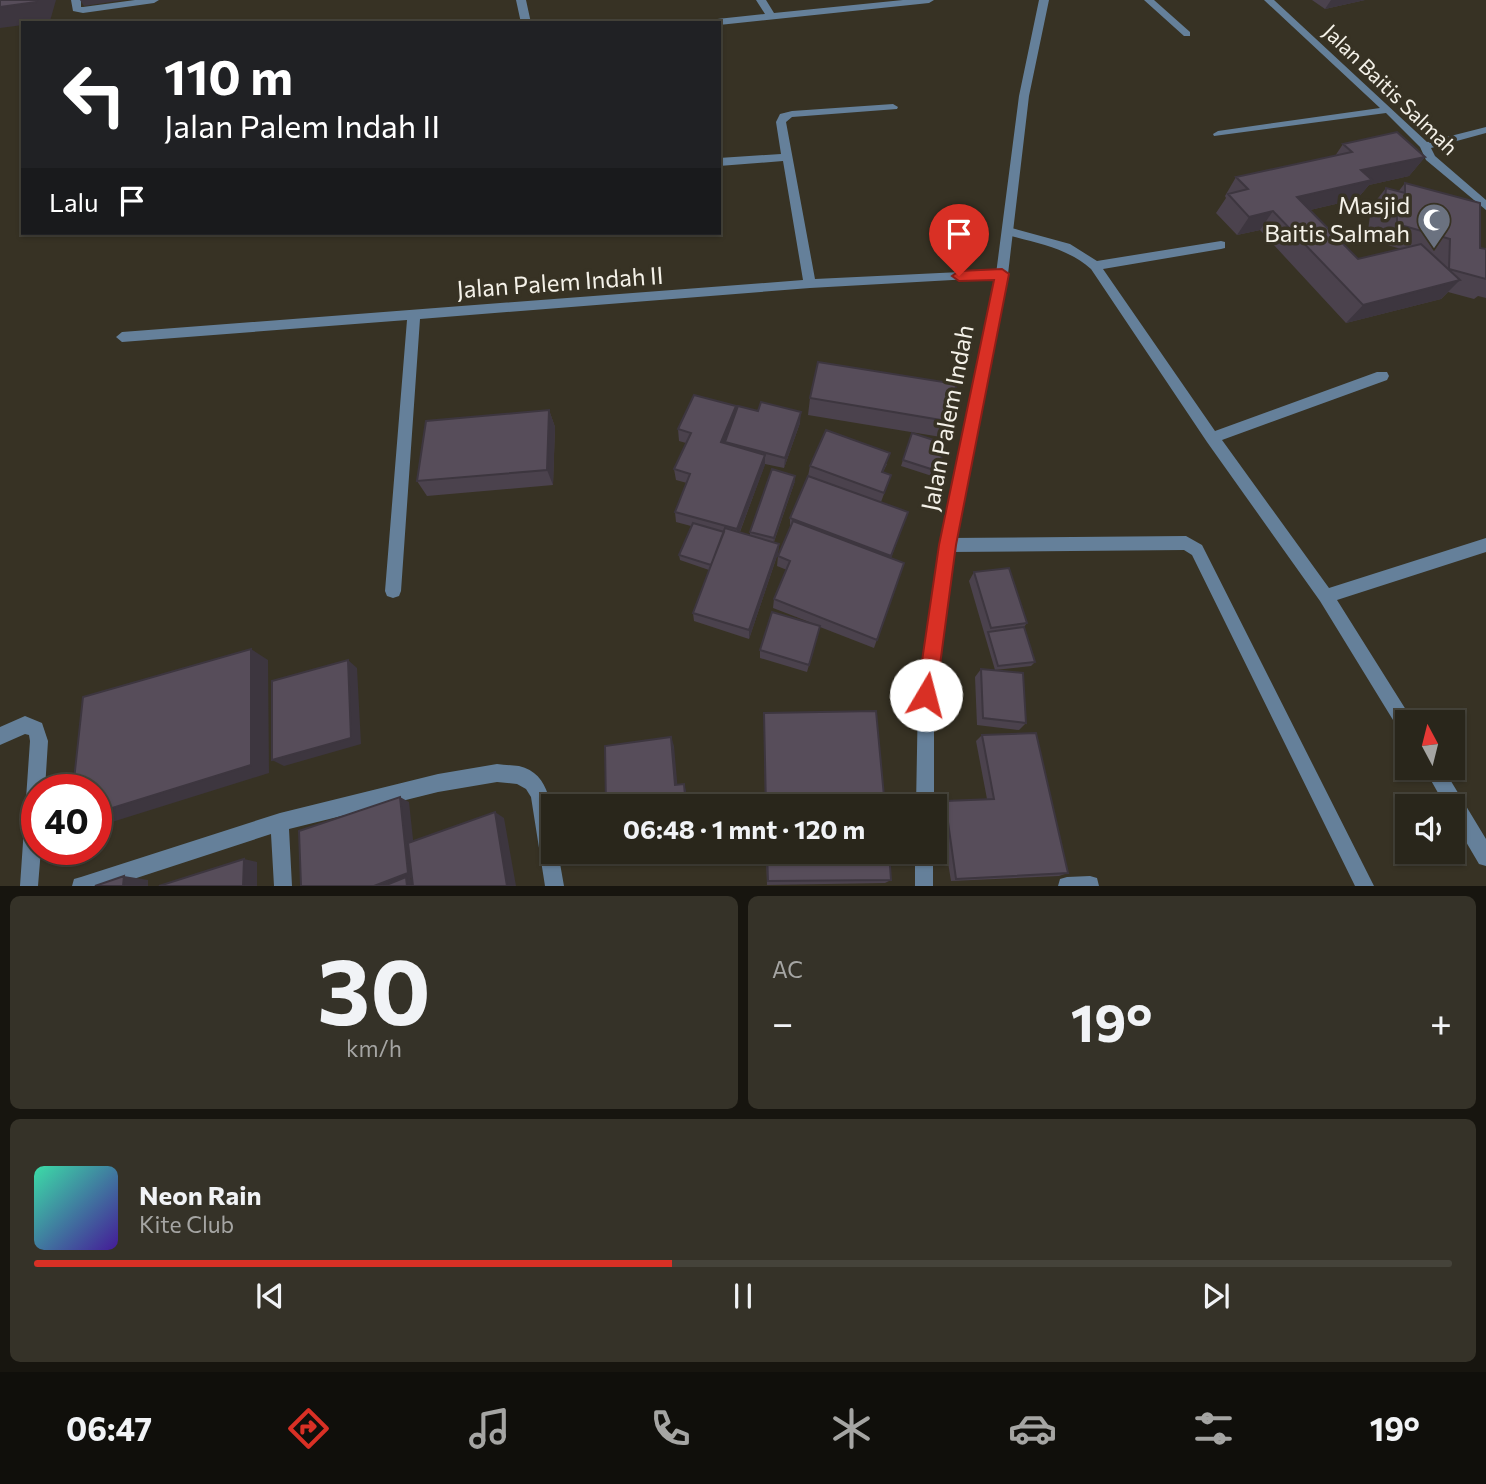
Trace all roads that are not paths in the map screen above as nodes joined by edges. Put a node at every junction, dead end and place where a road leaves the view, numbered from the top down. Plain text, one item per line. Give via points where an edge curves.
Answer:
1 (76, 0) edge
2 (154, 0) edge
3 (521, 0) edge
4 (761, 0) edge
5 (929, 0) edge
6 (1044, 0) edge
7 (1149, 0) edge
8 (1269, 0) edge
9 (770, 15) junction
10 (526, 21) edge
11 (721, 21) edge
12 (1187, 34) dead end
13 (893, 107) dead end
14 (1387, 110) junction
15 (1486, 130) edge
16 (1218, 134) dead end
17 (1424, 146) junction
18 (787, 157) junction
19 (721, 163) edge
20 (1486, 206) edge
21 (1008, 232) junction
22 (1221, 246) dead end
23 (1095, 266) junction
24 (1002, 274) junction
25 (810, 284) junction
26 (414, 315) junction
27 (122, 337) dead end
28 (1382, 376) dead end
29 (1212, 438) junction
30 (948, 545) junction
31 (1486, 545) edge
32 (393, 591) dead end
33 (1326, 596) junction
34 (1396, 710) edge
35 (0, 736) edge
36 (1442, 780) edge
37 (925, 794) edge
38 (280, 822) junction
39 (1479, 828) edge
40 (1486, 856) edge
41 (924, 864) edge
42 (1090, 885) edge
43 (29, 886) edge
44 (81, 886) edge
45 (284, 886) edge
46 (555, 886) edge
47 (923, 886) edge
48 (1067, 886) edge
49 (1365, 886) edge

1 - 2 street via 76,9 83,10
3 - 10 street
4 - 9 street
5 - 9 street
6 - 21 street, Jalan Palem Indah via 1024,96
7 - 12 street
8 - 14 street, Jalan Baitis Salmah
9 - 11 street
13 - 18 street via 784,116
14 - 16 street
14 - 17 street, Jalan Baitis Salmah
15 - 17 street
17 - 20 street, Jalan Baitis Salmah via 1430,158
18 - 19 street
18 - 25 street
21 - 23 street via 1074,251
21 - 24 street, Jalan Palem Indah
22 - 23 street
23 - 29 street
24 - 25 street, Jalan Palem Indah II
24 - 30 street, Jalan Palem Indah
25 - 26 street, Jalan Palem Indah II
26 - 27 street, Jalan Palem Indah II
26 - 32 street
28 - 29 street
29 - 33 street
30 - 37 street, Jalan Palem Indah via 926,695
30 - 49 street via 1186,543 1197,550
31 - 33 street
33 - 34 street
35 - 43 street via 25,725 36,729 39,741
36 - 39 street
38 - 44 street
38 - 45 street
38 - 46 street via 438,783 497,773 520,775 539,794
39 - 40 street
41 - 47 street
42 - 48 street

